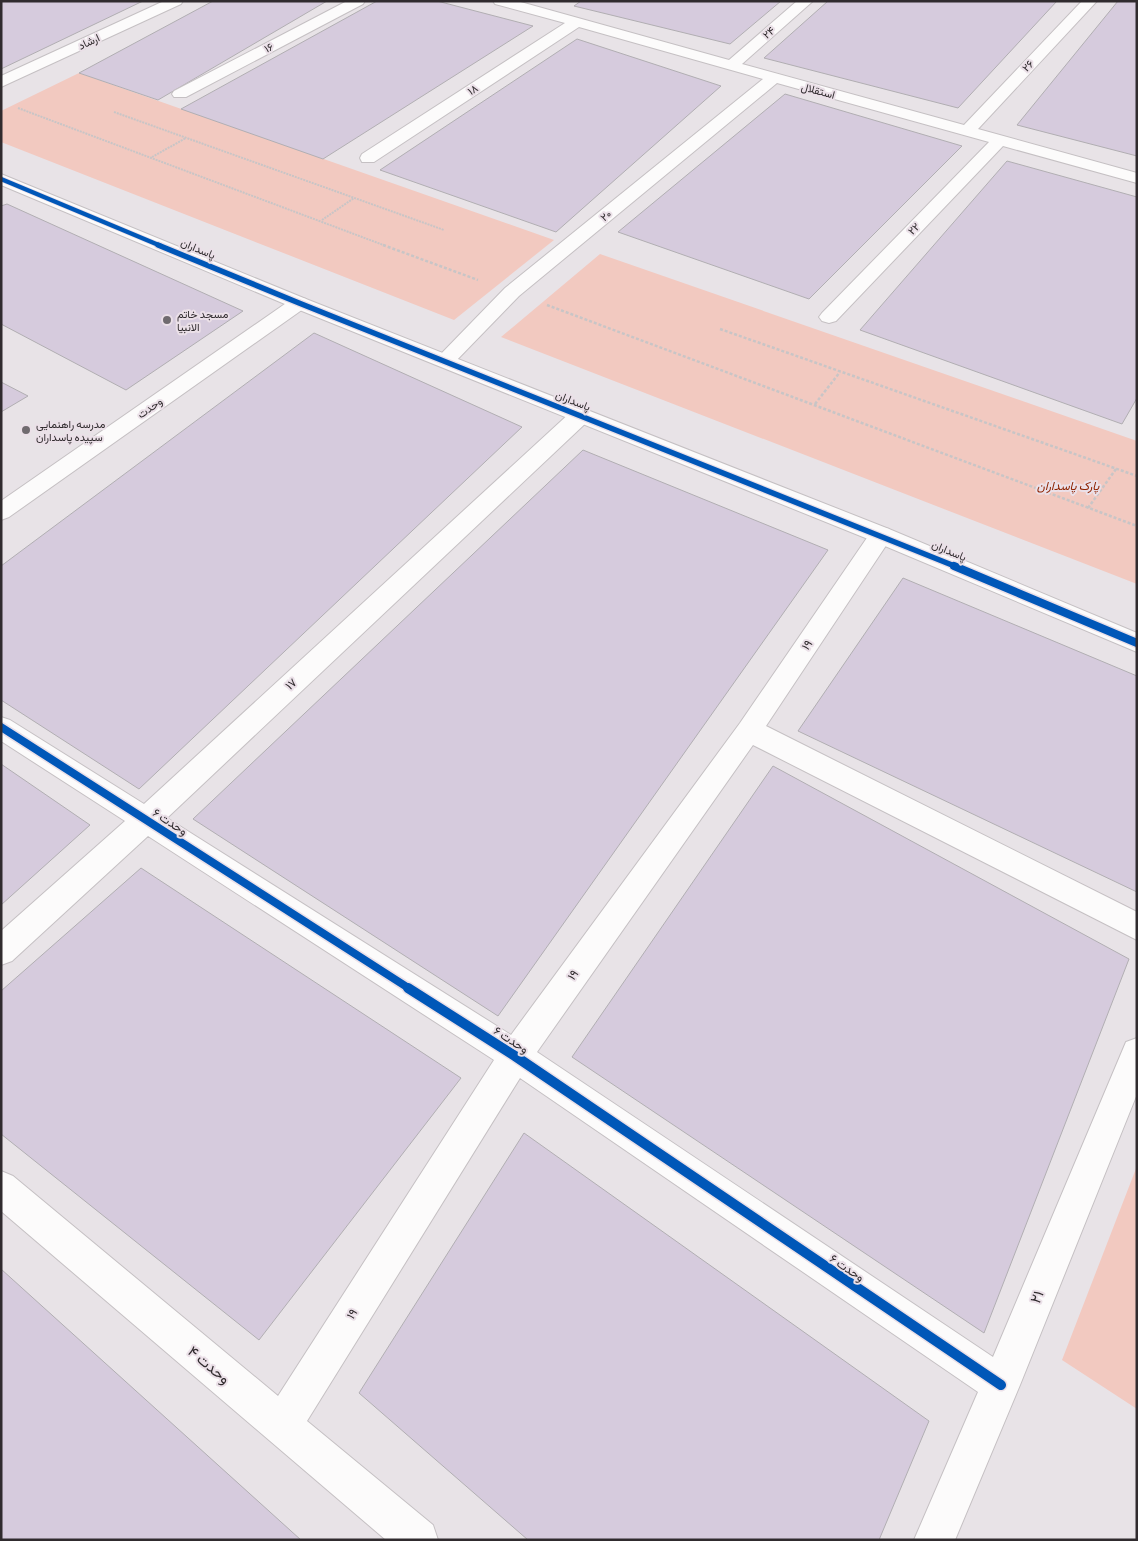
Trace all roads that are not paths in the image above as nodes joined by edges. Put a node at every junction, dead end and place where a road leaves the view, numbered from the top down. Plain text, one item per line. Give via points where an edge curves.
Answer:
1 (176, 1) edge
2 (358, 1) edge
3 (500, 1) edge
4 (806, 1) edge
5 (1090, 1) edge
6 (535, 5) edge
7 (577, 22) junction
8 (732, 65) junction
9 (774, 78) junction
10 (1, 82) edge
11 (180, 94) dead end
12 (967, 131) junction
13 (1000, 141) junction
14 (368, 158) dead end
15 (1137, 178) edge
16 (1, 179) edge
17 (299, 303) junction
18 (829, 317) dead end
19 (445, 361) junction
20 (580, 416) junction
21 (1, 512) edge
22 (881, 535) junction
23 (1137, 643) edge
24 (1, 727) edge
25 (749, 730) junction
26 (146, 820) junction
27 (1137, 927) edge
28 (1, 951) edge
29 (1137, 1053) edge
30 (515, 1056) junction
31 (1, 1188) edge
32 (1000, 1386) junction
33 (281, 1426) junction
34 (418, 1540) edge
35 (934, 1540) edge

1 - 10 street, ارشاد
2 - 11 street, ۱۶
3 - 6 street, استقلال
4 - 8 street, ۲۴
5 - 12 street, ۲۶
6 - 7 street, استقلال
7 - 8 street, استقلال
7 - 14 street, ۱۸
8 - 9 street, استقلال
9 - 12 street, استقلال
9 - 19 street, ۲۰ via 512,292
12 - 13 street, استقلال
13 - 15 street, استقلال
13 - 18 street, ۲۲
16 - 17 street, پاسداران
17 - 19 street, پاسداران
17 - 21 street, وحدت
19 - 20 street, پاسداران
20 - 22 street, پاسداران
20 - 26 street, ۱۷
22 - 23 street, پاسداران
22 - 25 street, ۱۹
24 - 26 street, وحدت ۶
25 - 27 street
25 - 30 street, ۱۹
26 - 28 street, ۱۷
26 - 30 street, وحدت ۶
29 - 32 street, ۲۱
30 - 32 street, وحدت ۶
30 - 33 street, ۱۹
31 - 33 street, وحدت ۴
32 - 35 street, ۲۱
33 - 34 street, وحدت ۴

